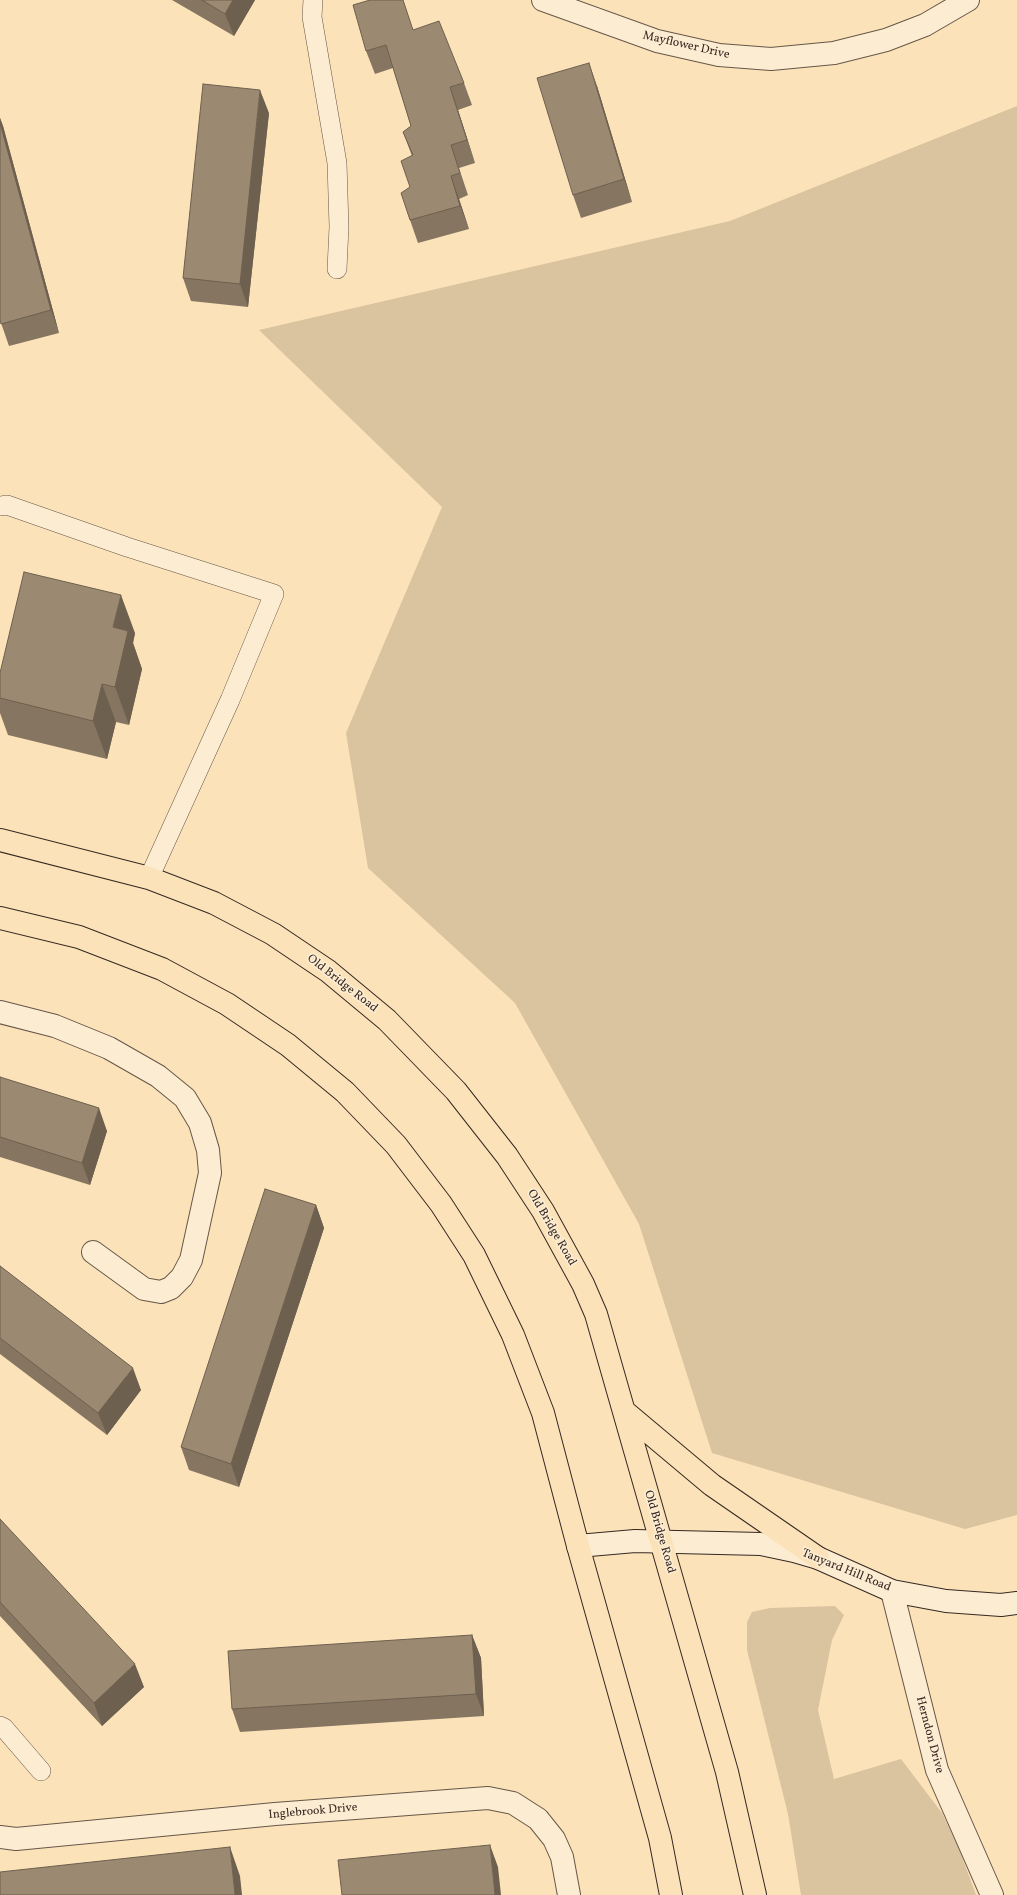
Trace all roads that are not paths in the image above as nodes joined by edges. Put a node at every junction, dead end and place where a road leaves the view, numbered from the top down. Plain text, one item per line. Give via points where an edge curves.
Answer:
1 (313, 0) edge
2 (543, 0) edge
3 (968, 0) edge
4 (580, 6) edge
5 (337, 269) dead end
6 (0, 506) edge
7 (0, 840) edge
8 (149, 878) junction
9 (0, 918) edge
10 (0, 1012) edge
11 (93, 1252) dead end
12 (625, 1412) junction
13 (662, 1542) junction
14 (578, 1546) junction
15 (818, 1558) junction
16 (892, 1591) junction
17 (1017, 1603) edge
18 (0, 1726) edge
19 (40, 1772) dead end
20 (0, 1837) edge
21 (569, 1895) edge
22 (671, 1895) edge
23 (754, 1895) edge
24 (992, 1895) edge

1 - 5 lane via 312,17 337,163
2 - 4 street, Mayflower Drive
3 - 4 street, Mayflower Drive via 924,25 886,40 834,53 771,59 719,55 657,42
6 - 8 lane via 8,505 274,594 230,700
7 - 8 main road, Old Bridge Road
8 - 12 main road, Old Bridge Road via 214,903 273,934 328,972 387,1020 456,1091 507,1156 543,1211 583,1284 596,1314
9 - 14 main road via 86,940 162,969 227,1004 288,1044 339,1087 396,1145 441,1204 474,1255 513,1335 543,1413
10 - 11 street via 55,1026 108,1048 158,1076 184,1098 200,1123 208,1150 210,1173 191,1260 182,1277 172,1288 161,1292 144,1289
12 - 13 main road, Old Bridge Road
12 - 15 main road via 707,1482
13 - 14 street, Tanyard Hill Road
13 - 15 street, Tanyard Hill Road via 761,1544
13 - 23 main road, Old Bridge Road via 727,1772
14 - 22 main road via 660,1838
15 - 16 street, Tanyard Hill Road
16 - 17 street, Tanyard Hill Road via 946,1601 1001,1605
16 - 24 street, Herndon Drive via 937,1770
18 - 19 lane
20 - 21 street, Inglebrook Drive via 16,1839 275,1814 488,1798 513,1803 538,1819 554,1839 562,1858

